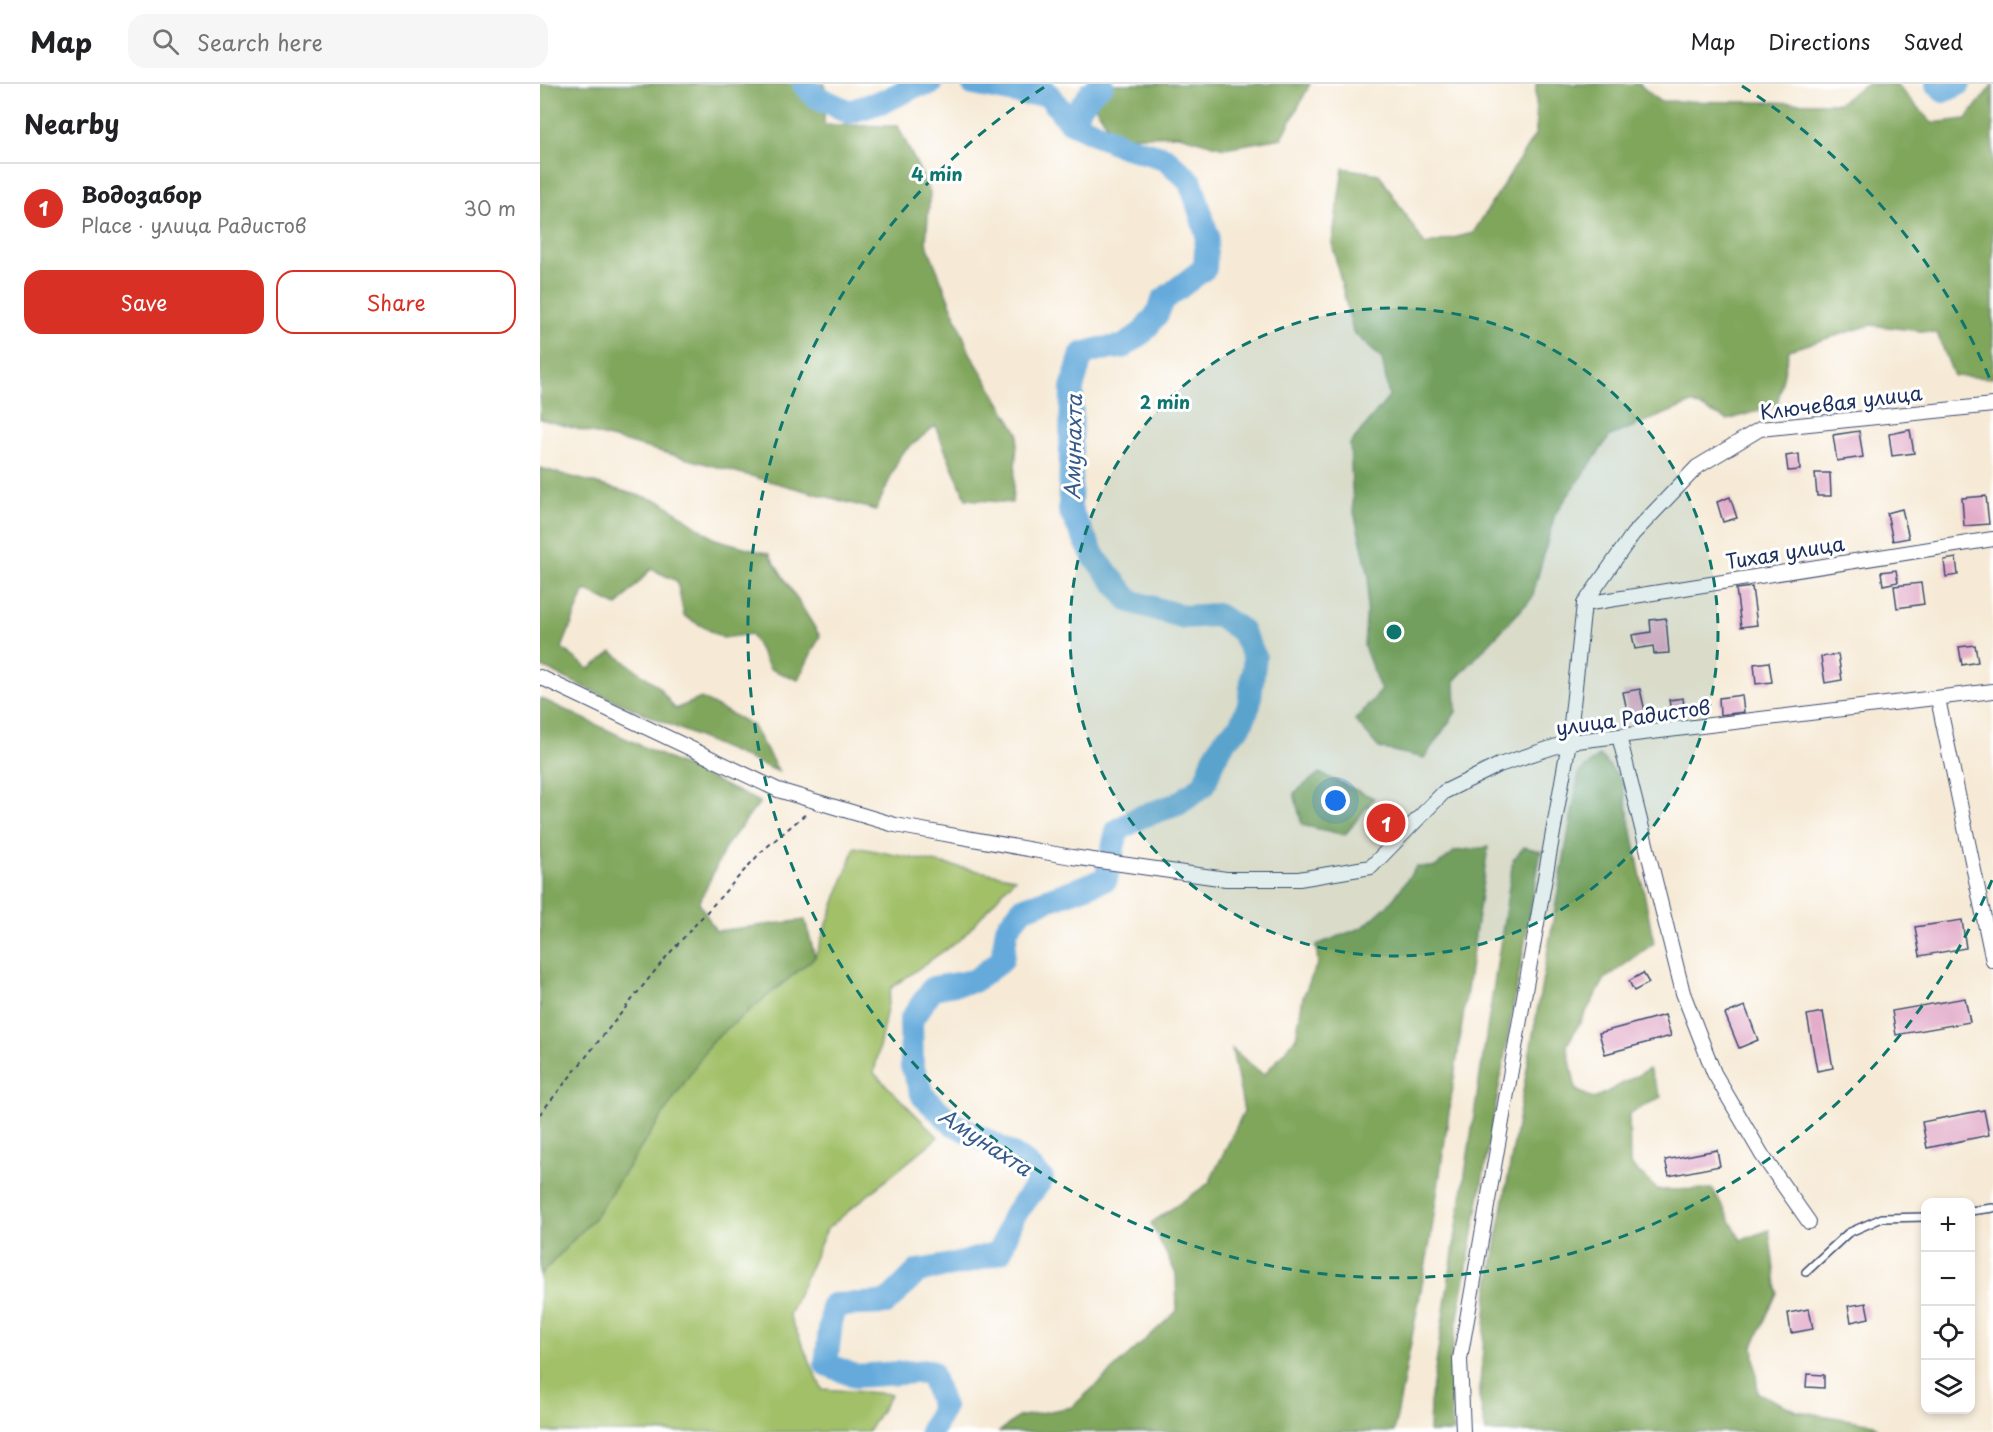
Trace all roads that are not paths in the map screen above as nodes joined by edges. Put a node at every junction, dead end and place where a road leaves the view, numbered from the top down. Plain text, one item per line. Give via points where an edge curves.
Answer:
1 (1993, 405) edge
2 (1993, 539) edge
3 (1584, 604) junction
4 (540, 677) edge
5 (1993, 691) edge
6 (1938, 699) junction
7 (1619, 736) junction
8 (1569, 742) junction
9 (1993, 961) edge
10 (1993, 1208) edge
11 (1975, 1210) edge
12 (1921, 1217) edge
13 (1809, 1222) dead end
14 (1806, 1272) dead end
15 (1464, 1432) edge

1 - 3 street, Ключевая улица via 1760,429 1696,466 1633,534
2 - 3 street, Тихая улица
3 - 8 street, Ключевая улица
4 - 8 street, улица Радистов via 778,790 820,803 895,825 1072,857 1226,879 1299,879 1371,867 1444,792 1499,765
5 - 6 street, улица Радистов
6 - 7 street, улица Радистов
6 - 9 street
7 - 8 street, улица Радистов
7 - 13 street via 1683,993 1714,1073 1762,1155
8 - 15 street, Ключевая улица via 1460,1359
10 - 11 lane
12 - 14 lane via 1882,1218 1848,1233

